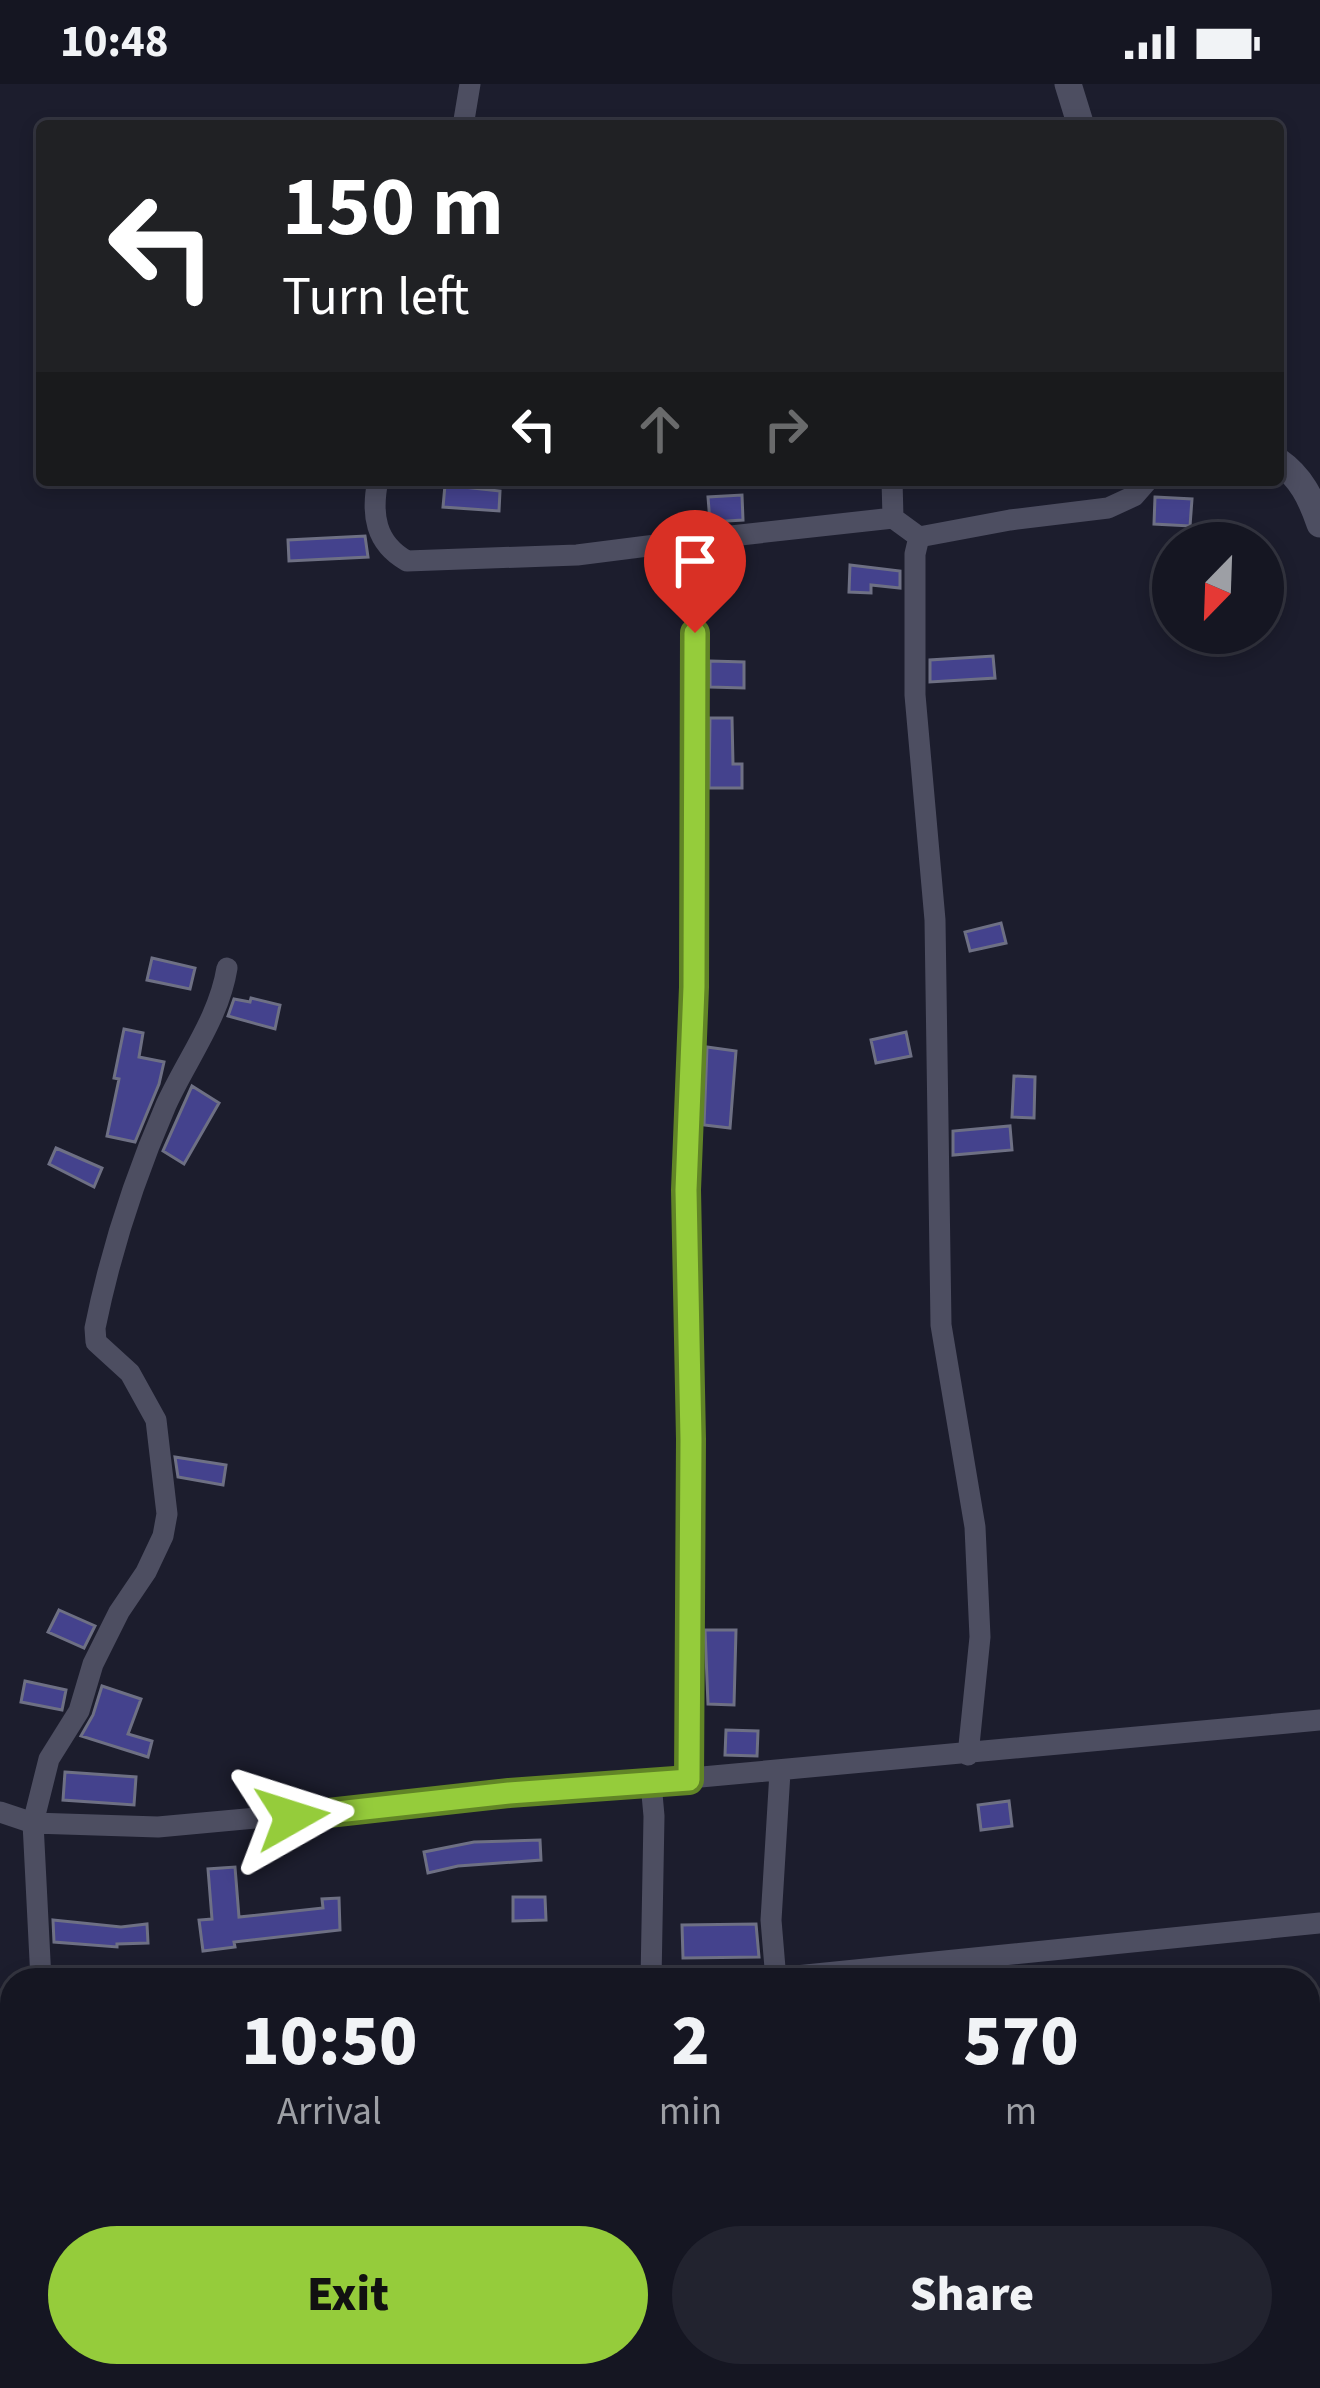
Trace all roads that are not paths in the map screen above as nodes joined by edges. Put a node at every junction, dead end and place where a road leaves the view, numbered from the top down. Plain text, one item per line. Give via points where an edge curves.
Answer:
1 (470, 84) edge
2 (1068, 84) edge
3 (464, 120) edge
4 (1079, 120) edge
5 (1284, 465) edge
6 (378, 486) edge
7 (892, 486) edge
8 (1143, 486) edge
9 (893, 518) junction
10 (1320, 524) edge
11 (919, 537) junction
12 (695, 540) junction
13 (227, 968) dead end
14 (1320, 1720) edge
15 (968, 1755) junction
16 (780, 1772) junction
17 (689, 1780) junction
18 (651, 1783) junction
19 (0, 1812) edge
20 (33, 1823) junction
21 (1320, 1923) edge
22 (40, 1968) edge
23 (651, 1968) edge
24 (775, 1968) edge
25 (883, 1968) edge

1 - 3 street
2 - 4 street
5 - 10 street via 1310,496
6 - 12 street via 375,524 407,561 577,555
7 - 9 street
8 - 11 street via 1108,508
9 - 11 street
9 - 12 street
11 - 15 street via 915,695 935,920 941,1325 974,1527 980,1637
12 - 17 street
13 - 20 street via 151,1145 95,1328 96,1342 130,1373 156,1420 163,1536 92,1664 79,1712 49,1759
14 - 15 street
15 - 16 street
16 - 17 street
16 - 24 street
17 - 18 street
18 - 20 street via 158,1827
18 - 23 street
19 - 20 street
20 - 22 street
21 - 25 street

